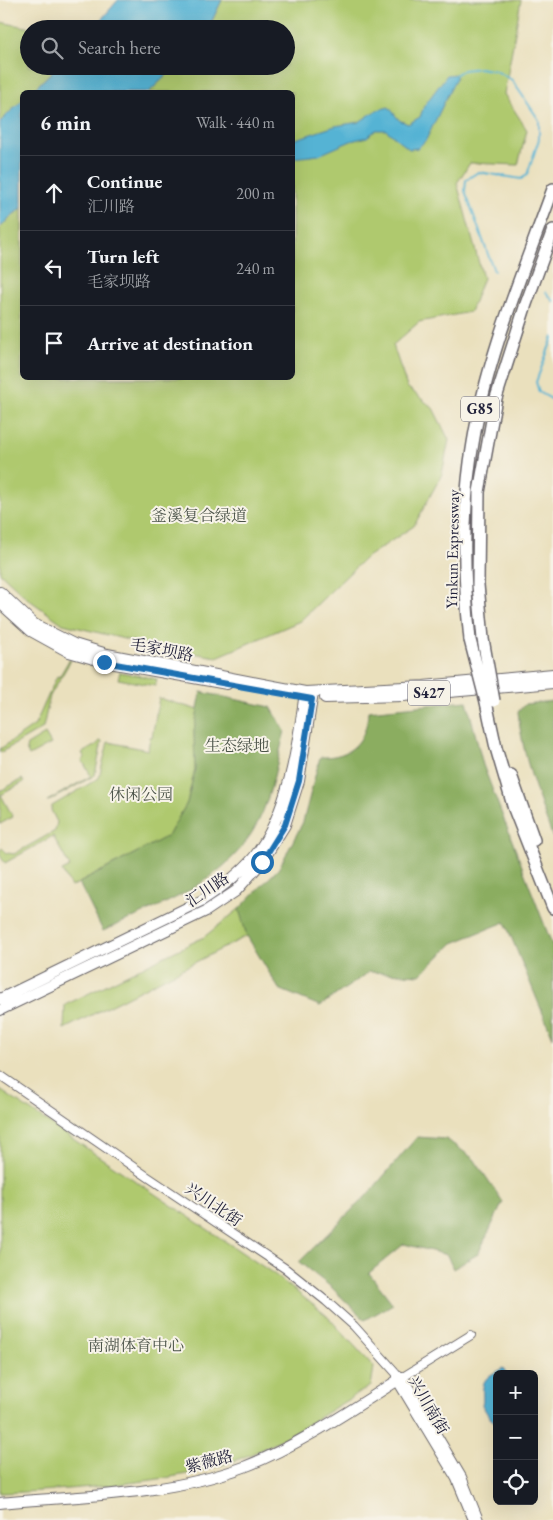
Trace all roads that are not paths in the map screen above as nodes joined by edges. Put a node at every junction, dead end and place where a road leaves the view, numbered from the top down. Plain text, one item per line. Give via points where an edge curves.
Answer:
1 (553, 189) edge
2 (553, 230) edge
3 (0, 592) edge
4 (0, 603) edge
5 (553, 674) edge
6 (553, 682) edge
7 (308, 695) junction
8 (490, 702) junction
9 (553, 888) edge
10 (553, 908) edge
11 (0, 999) edge
12 (0, 1010) edge
13 (0, 1075) edge
14 (471, 1335) dead end
15 (399, 1378) junction
16 (0, 1503) edge
17 (473, 1520) edge
18 (479, 1520) edge

1 - 8 highway, Yinkun Expressway / G85, bridge via 488,376 473,443 465,552 470,640
2 - 8 highway, Yinkun Expressway / G85, bridge via 496,398 479,492 478,585
3 - 7 main road, 毛家坝路 / S427 via 34,624 74,644 107,654
4 - 7 main road, 毛家坝路 / S427 via 31,631 69,652 104,662
5 - 7 main road, S427
6 - 7 main road, S427 via 403,696
7 - 11 main road, 汇川路 via 291,777 276,820 254,857 228,884 202,901
7 - 12 main road, 汇川路 via 299,781 285,825 262,862 236,891 206,911
8 - 9 highway, Yinkun Expressway / G85 via 498,738
8 - 10 highway, Yinkun Expressway / G85 via 496,748 514,809
13 - 15 street, 兴川北街 via 286,1269 354,1326
14 - 15 street
15 - 16 main road, 紫薇路 via 333,1421 243,1467 169,1487
15 - 17 street, 兴川南街 via 456,1479
15 - 18 street, 兴川南街 via 462,1477

